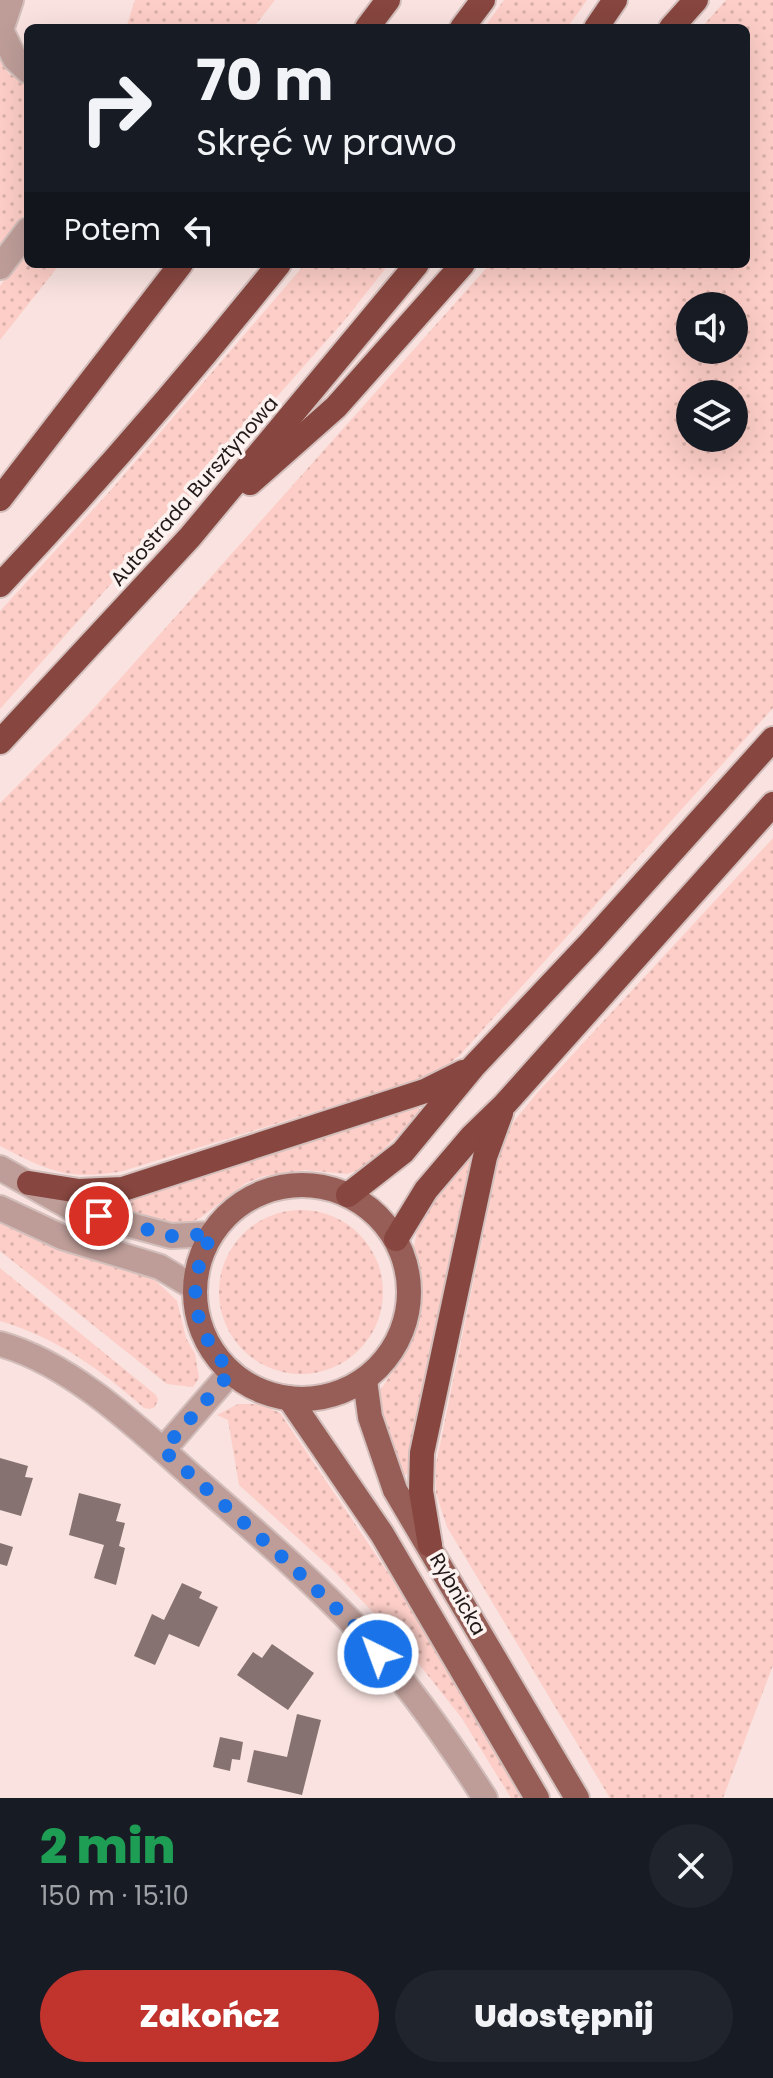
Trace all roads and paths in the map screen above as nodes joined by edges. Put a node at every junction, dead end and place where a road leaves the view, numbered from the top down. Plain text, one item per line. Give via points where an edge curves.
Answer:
1 (11, 0) edge
2 (388, 0) edge
3 (483, 0) edge
4 (615, 0) edge
5 (696, 0) edge
6 (370, 24) edge
7 (465, 24) edge
8 (599, 24) edge
9 (675, 24) edge
10 (24, 67) edge
11 (24, 235) edge
12 (0, 267) edge
13 (178, 268) edge
14 (276, 268) edge
15 (414, 268) edge
16 (459, 268) edge
17 (0, 499) edge
18 (190, 537) junction
19 (0, 585) edge
20 (773, 739) edge
21 (0, 742) edge
22 (773, 804) edge
23 (473, 1067) junction
24 (505, 1104) junction
25 (0, 1168) edge
26 (29, 1183) junction
27 (348, 1195) junction
28 (0, 1208) edge
29 (212, 1234) junction
30 (396, 1239) junction
31 (195, 1288) junction
32 (0, 1344) edge
33 (231, 1372) junction
34 (365, 1380) junction
35 (289, 1398) junction
36 (163, 1450) junction
37 (430, 1545) junction
38 (485, 1798) edge
39 (537, 1798) edge
40 (577, 1798) edge

1 - 10 street via 1,30
2 - 6 highway
3 - 7 highway
4 - 8 highway
5 - 9 highway
11 - 12 street
13 - 17 highway
14 - 19 highway via 68,513
15 - 18 highway, Autostrada Bursztynowa
16 - 18 highway via 336,407
18 - 21 highway, Autostrada Bursztynowa
20 - 23 highway
22 - 24 highway
23 - 26 highway via 425,1091 123,1189 79,1191
23 - 27 highway via 403,1152
24 - 30 highway via 426,1190
24 - 37 highway via 485,1157 422,1453 421,1491
25 - 26 street
26 - 29 street via 75,1210 171,1236
27 - 29 main road via 305,1185 263,1192 243,1203
27 - 30 main road via 367,1206
28 - 31 street via 62,1237 160,1267
29 - 31 main road
30 - 34 main road via 405,1260 409,1304 395,1346
31 - 33 main road via 203,1334
32 - 36 street via 91,1390
33 - 35 main road via 268,1393
33 - 36 street
34 - 35 main road via 329,1396
34 - 37 main road, Rybnicka via 370,1417 395,1490
35 - 39 main road, Rybnicka via 382,1534
36 - 38 street via 362,1633 445,1735
37 - 40 main road, Rybnicka

